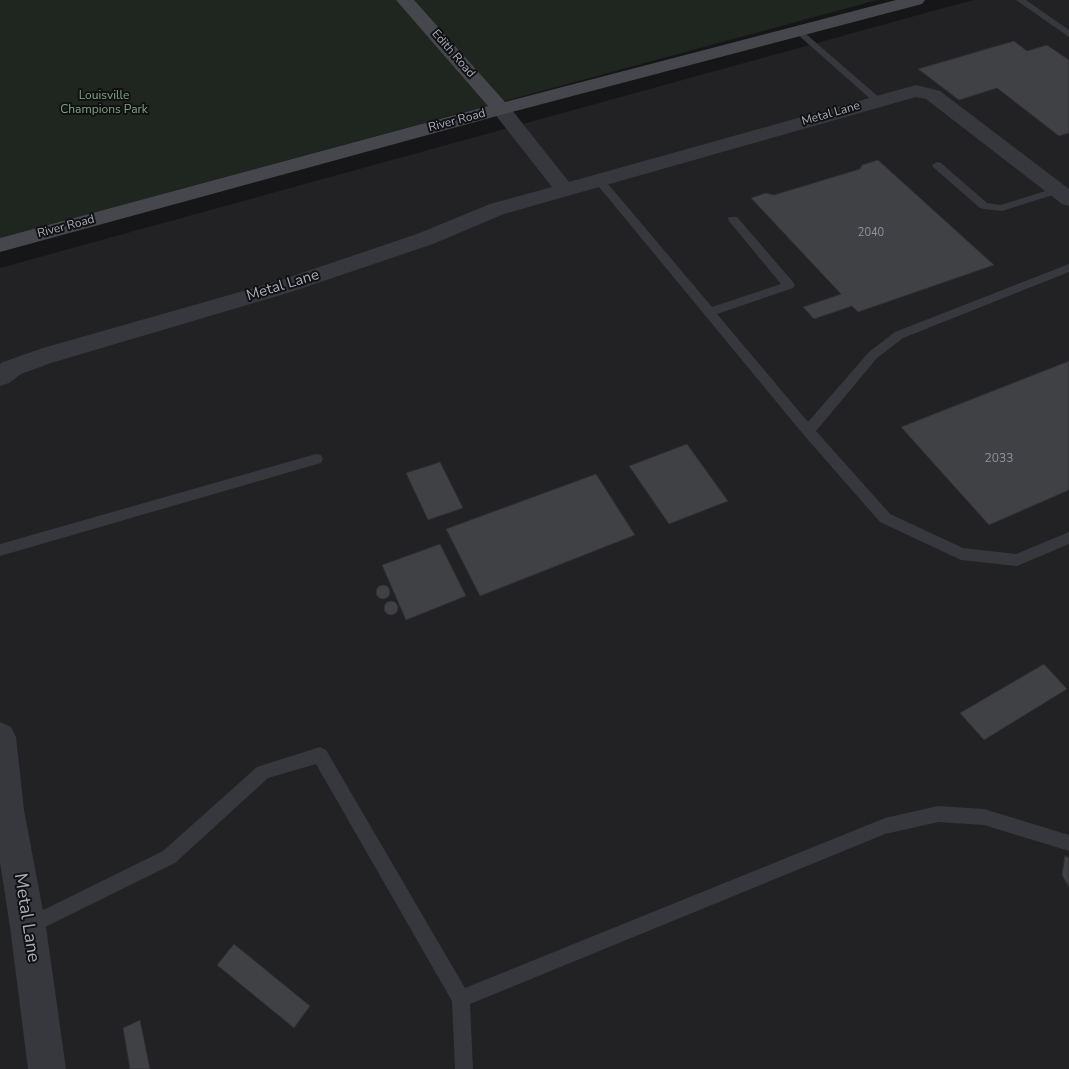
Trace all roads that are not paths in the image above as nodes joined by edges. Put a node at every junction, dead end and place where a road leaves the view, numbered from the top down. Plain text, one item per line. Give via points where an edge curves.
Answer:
1 (406, 0) edge
2 (916, 0) edge
3 (1020, 0) edge
4 (800, 31) junction
5 (1069, 34) edge
6 (878, 100) junction
7 (501, 109) junction
8 (937, 165) dead end
9 (599, 180) junction
10 (565, 190) junction
11 (1063, 194) edge
12 (733, 220) dead end
13 (0, 245) edge
14 (1069, 268) edge
15 (710, 312) junction
16 (0, 377) edge
17 (808, 430) junction
18 (316, 459) dead end
19 (1069, 538) edge
20 (0, 550) edge
21 (0, 737) edge
22 (1069, 843) edge
23 (28, 927) junction
24 (461, 999) junction
25 (47, 1069) edge
26 (464, 1069) edge

1 - 7 street, Edith Road
2 - 4 street, River Road
3 - 5 lane
4 - 6 lane
4 - 7 street, River Road
6 - 9 street, Metal Lane
6 - 11 street, Metal Lane via 916,91 933,94
7 - 10 street
7 - 13 street, River Road
8 - 11 lane via 984,206 1002,208
9 - 10 street, Metal Lane
9 - 15 lane
10 - 16 street, Metal Lane via 497,209 425,239 283,288 43,357 12,368
12 - 15 lane via 789,284
14 - 17 lane via 899,335 873,355
15 - 17 lane
17 - 19 lane via 886,518 961,554 1017,560
18 - 20 lane
21 - 23 street, Metal Lane via 8,810
22 - 24 lane via 984,817 938,814 885,826
23 - 24 lane via 169,857 263,772 320,754
23 - 25 street, Metal Lane
24 - 26 lane

